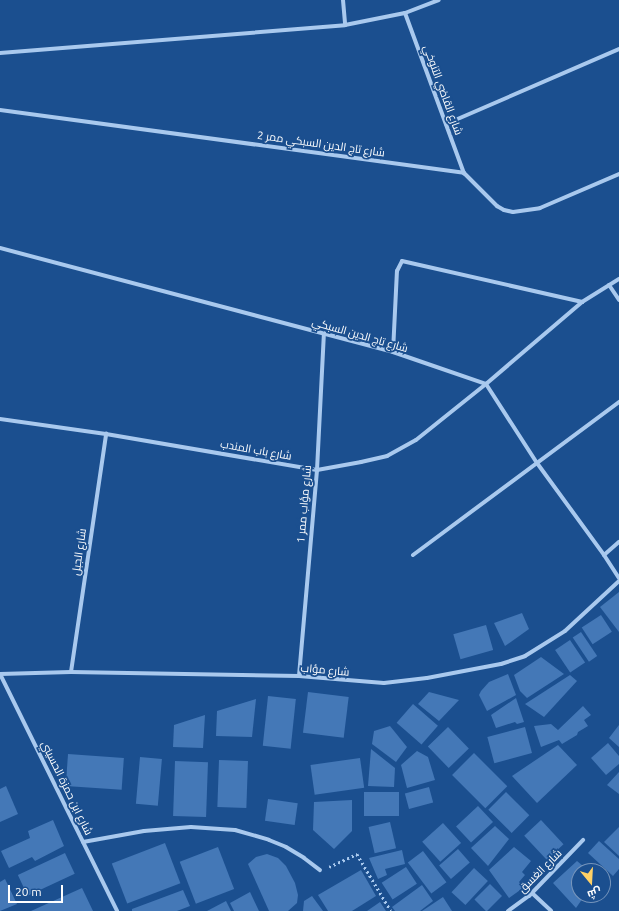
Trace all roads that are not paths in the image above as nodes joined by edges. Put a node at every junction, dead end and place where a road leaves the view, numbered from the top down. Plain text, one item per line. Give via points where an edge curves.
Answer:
1 (343, 0) edge
2 (439, 0) edge
3 (405, 13) junction
4 (345, 25) junction
5 (619, 49) edge
6 (0, 53) edge
7 (0, 110) edge
8 (446, 124) junction
9 (464, 173) junction
10 (619, 174) edge
11 (0, 248) edge
12 (619, 279) edge
13 (609, 285) junction
14 (619, 300) edge
15 (582, 302) junction
16 (324, 333) junction
17 (393, 352) junction
18 (486, 384) junction
19 (619, 402) edge
20 (0, 419) edge
21 (106, 434) junction
22 (537, 463) junction
23 (316, 470) junction
24 (619, 542) edge
25 (413, 555) dead end
26 (604, 555) junction
27 (619, 580) edge
28 (71, 672) junction
29 (0, 674) edge
30 (299, 676) junction
31 (582, 840) dead end
32 (83, 842) junction
33 (320, 870) road end
34 (532, 893) junction
35 (117, 911) edge
36 (508, 911) edge
37 (550, 911) edge

1 - 4 street
2 - 3 street
3 - 4 street
3 - 8 street, شارع القاضي التنوخي
4 - 6 street
5 - 8 street
7 - 9 street, شارع تاج الدين السبكي ممر 2
8 - 9 street, شارع القاضي التنوخي
9 - 10 street via 497,206 513,212 540,208
11 - 16 street, شارع تاج الدين السبكي
12 - 13 street, شارع باب المندب
13 - 14 street
13 - 15 street, شارع باب المندب
15 - 17 street via 402,261 397,271
15 - 18 street, شارع باب المندب
16 - 17 street, شارع تاج الدين السبكي
16 - 23 street, شارع مؤاب ممر 1
17 - 18 street, شارع تاج الدين السبكي
18 - 22 street
18 - 23 street, شارع باب المندب via 402,450 387,456
19 - 22 street
20 - 21 street, شارع باب المندب
21 - 23 street, شارع باب المندب
21 - 28 street, شارع الجبل
22 - 25 street
22 - 26 street
23 - 30 street, شارع مؤاب ممر 1
24 - 26 street
26 - 27 street
27 - 30 street, شارع مؤاب via 559,635 525,656 501,664 434,677 384,683
28 - 29 street, شارع مؤاب
28 - 30 street, شارع مؤاب
29 - 32 street, شارع ابن حمزة الحسيني
31 - 34 street, شارع الغسق
32 - 33 street via 144,831 191,827 235,830 269,840 304,858
32 - 35 street, شارع ابن حمزة الحسيني
34 - 36 street, شارع الغسق
34 - 37 street

